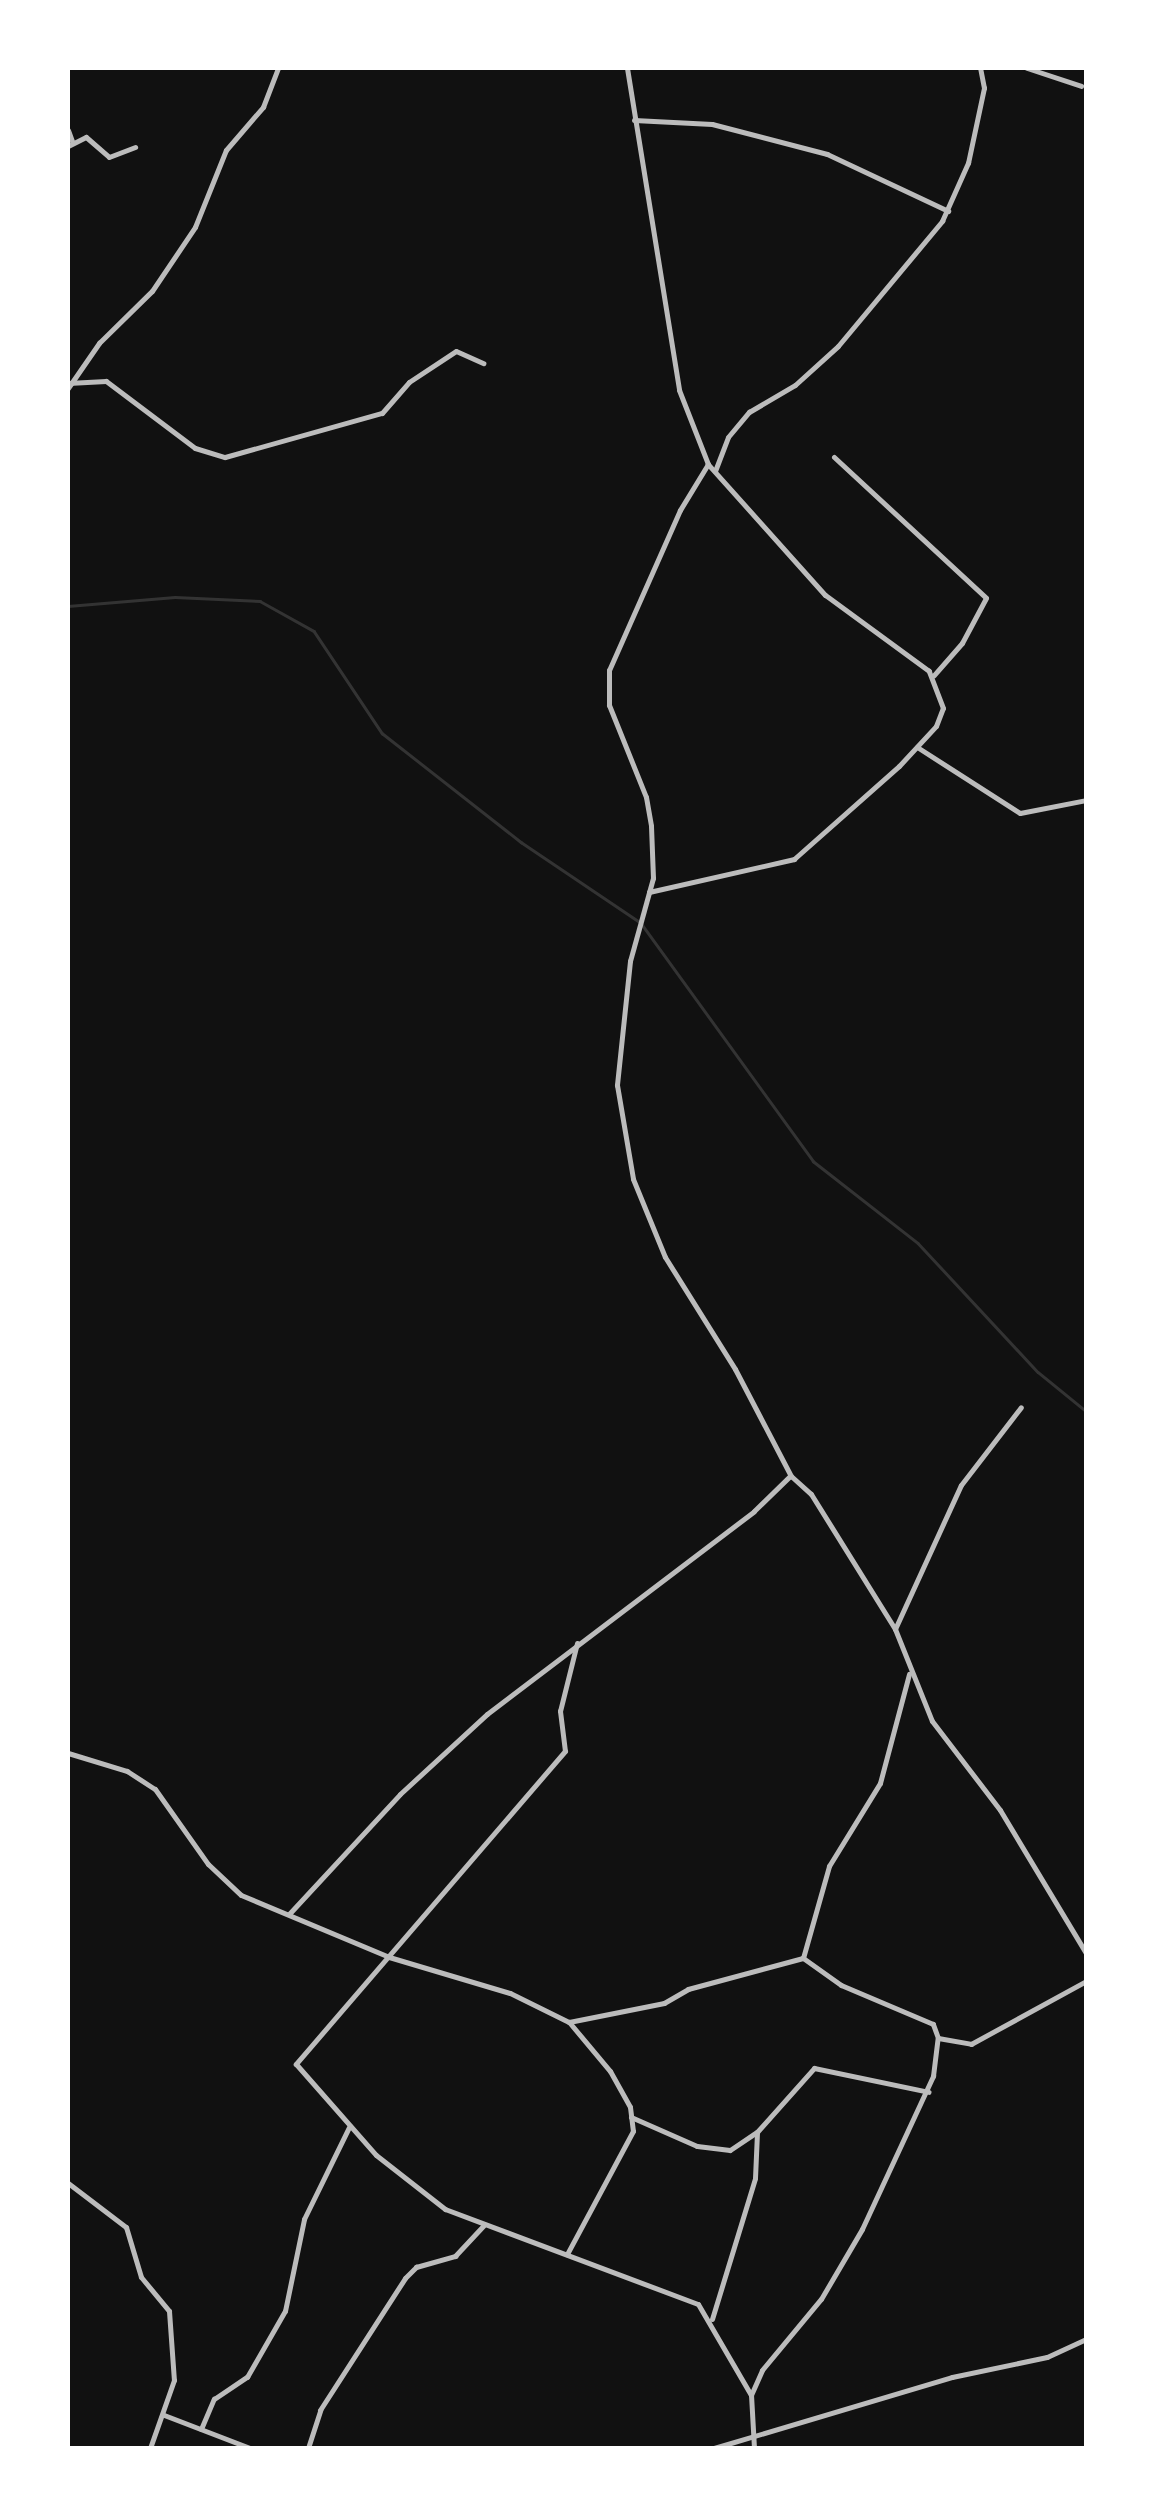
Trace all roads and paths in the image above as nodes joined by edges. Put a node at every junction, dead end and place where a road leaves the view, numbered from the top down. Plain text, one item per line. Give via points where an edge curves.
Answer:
1 (278, 68) edge
2 (627, 68) edge
3 (980, 68) edge
4 (1028, 68) edge
5 (1081, 86) dead end
6 (634, 120) junction
7 (68, 130) edge
8 (70, 144) edge
9 (135, 147) dead end
10 (948, 212) junction
11 (482, 363) dead end
12 (68, 385) edge
13 (834, 457) dead end
14 (708, 464) junction
15 (715, 470) junction
16 (934, 676) junction
17 (917, 748) junction
18 (1086, 800) edge
19 (649, 892) junction
20 (1021, 1406) dead end
21 (791, 1476) junction
22 (894, 1629) junction
23 (577, 1642) junction
24 (910, 1671) junction
25 (68, 1752) edge
26 (290, 1914) junction
27 (1086, 1953) edge
28 (389, 1957) junction
29 (803, 1958) junction
30 (1086, 1980) edge
31 (569, 2022) junction
32 (938, 2038) junction
33 (929, 2092) junction
34 (631, 2117) junction
35 (349, 2127) junction
36 (758, 2132) junction
37 (68, 2183) edge
38 (485, 2225) junction
39 (567, 2254) junction
40 (712, 2318) junction
41 (1086, 2338) edge
42 (752, 2395) junction
43 (164, 2415) junction
44 (201, 2429) junction
45 (755, 2437) junction
46 (150, 2448) edge
47 (250, 2448) edge
48 (308, 2448) edge
49 (714, 2448) edge
50 (754, 2448) edge

1 - 12 street via 264,107 226,150 195,228 152,291
2 - 6 street
3 - 10 street via 984,88 968,163
4 - 5 street
6 - 10 street via 712,124 827,154
6 - 14 street via 679,390
7 - 8 street
8 - 9 street via 86,137 109,157
10 - 15 street via 838,346 795,386 748,412
11 - 12 street via 456,351 409,382 382,412 225,457 194,448 106,381
13 - 16 street via 986,598
14 - 15 street
14 - 19 street via 680,510 608,670 609,705 646,797
15 - 16 street via 825,595
16 - 17 street via 942,708
17 - 18 street via 1020,814
17 - 19 street via 794,859
19 - 21 street via 630,961 617,1086 633,1180 665,1257
20 - 22 street via 961,1485
21 - 22 street via 812,1494
21 - 23 street
22 - 24 street
23 - 26 street via 400,1794
23 - 28 street via 560,1711 565,1751
24 - 27 street via 932,1721 1000,1810
24 - 29 street via 880,1783 829,1866
25 - 26 street via 126,1771 155,1789 230,1888
26 - 28 street
28 - 31 street via 510,1993
28 - 35 street via 296,2064
29 - 31 street via 688,1989 664,2004
29 - 32 street via 840,1986 928,2020
30 - 32 street via 971,2044
31 - 34 street via 610,2071
32 - 33 street
33 - 36 street via 814,2068
33 - 42 street via 862,2230 821,2299 773,2352
34 - 36 street via 720,2150
34 - 39 street via 633,2131
35 - 38 street via 417,2190
35 - 44 street via 304,2219 284,2310 247,2377 214,2399
36 - 40 street via 755,2178
37 - 43 street via 126,2227 141,2277 170,2312 176,2355
38 - 39 street
38 - 48 street via 456,2256 416,2267 405,2278 320,2410
39 - 40 street via 679,2293
40 - 42 street
41 - 45 street via 1047,2357 952,2377
42 - 45 street
43 - 44 street
43 - 46 street
44 - 47 street
45 - 49 street
45 - 50 street

